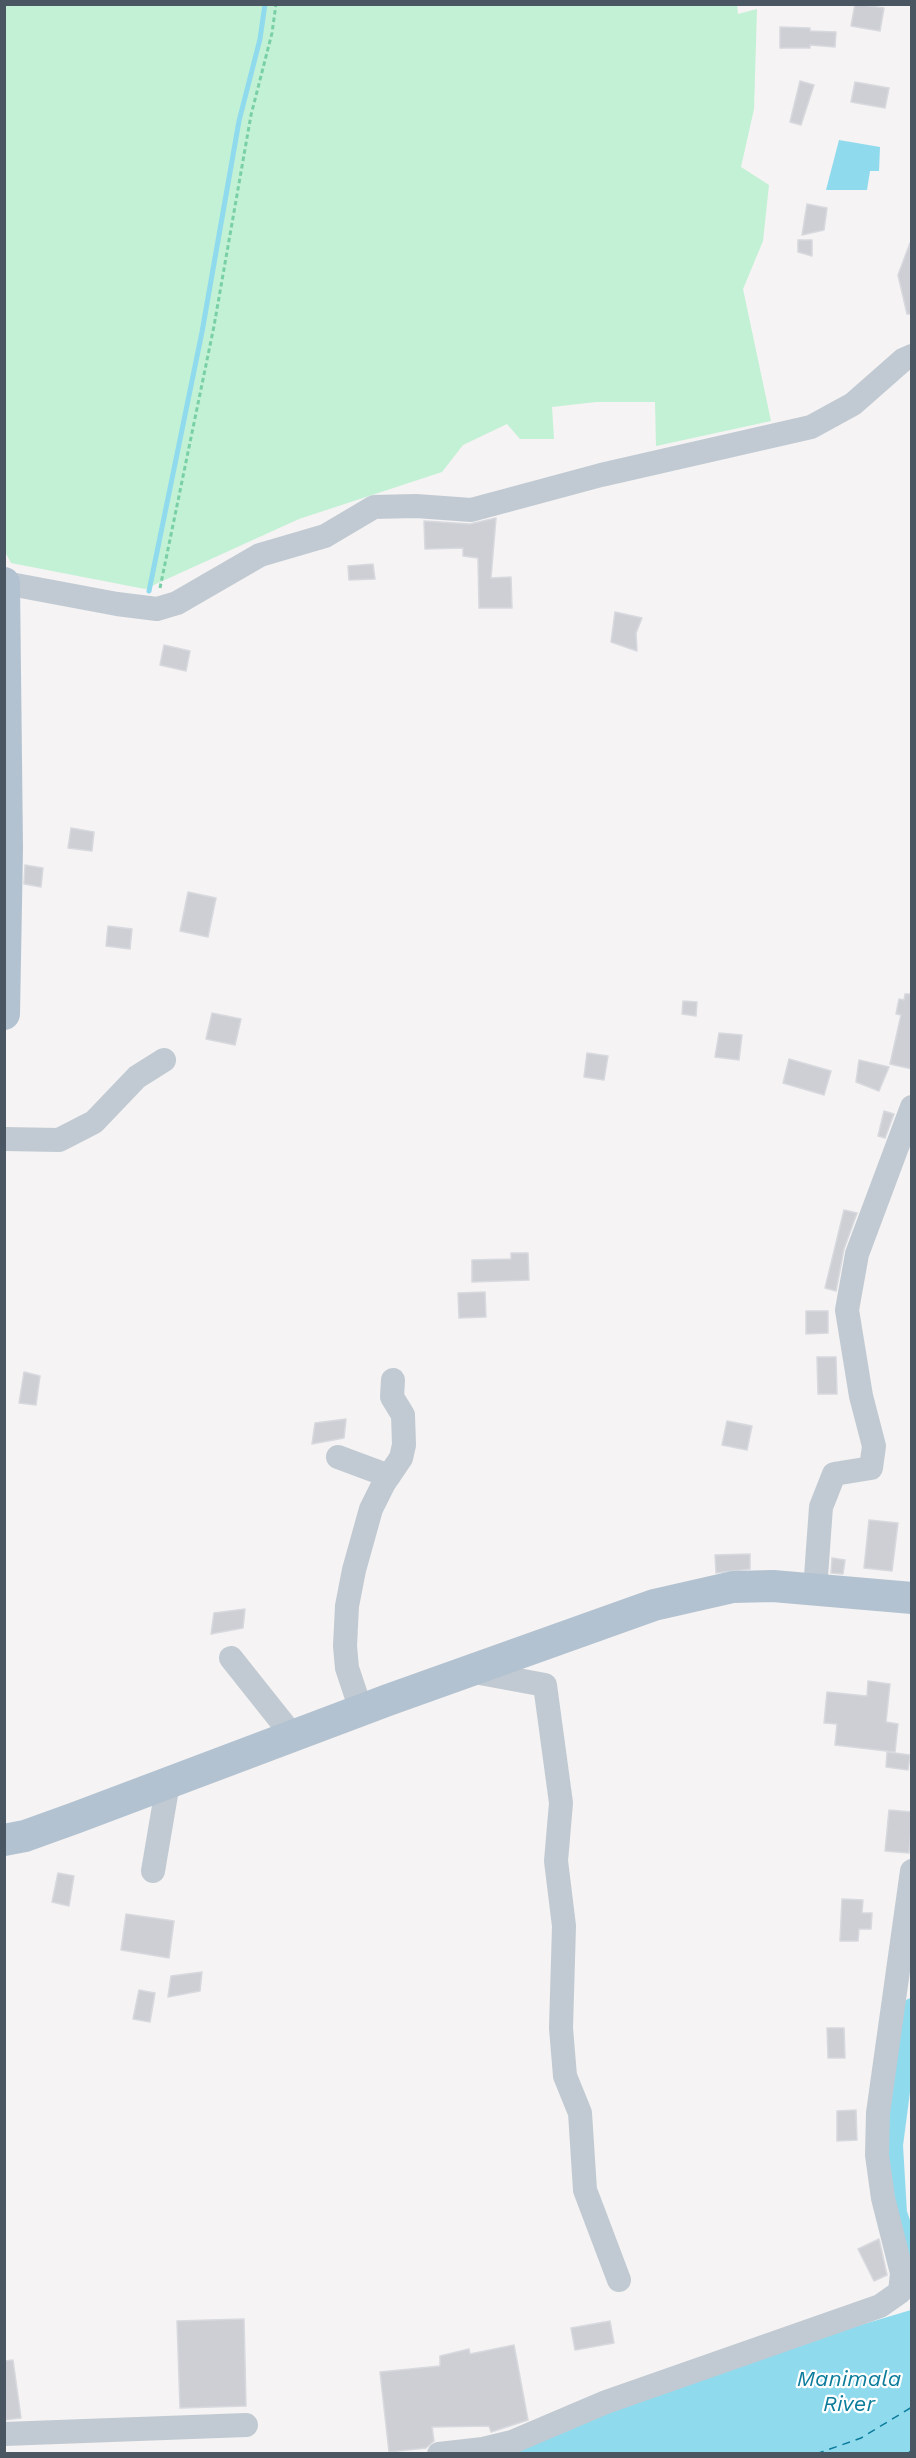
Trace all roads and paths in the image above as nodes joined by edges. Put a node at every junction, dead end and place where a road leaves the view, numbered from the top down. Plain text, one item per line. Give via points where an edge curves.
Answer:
1 (276, 4) edge
2 (912, 356) edge
3 (5, 583) edge
4 (157, 609) junction
5 (6, 848) edge
6 (4, 1014) edge
7 (164, 1060) dead end
8 (912, 1107) edge
9 (4, 1138) edge
10 (393, 1380) dead end
11 (338, 1457) dead end
12 (389, 1476) junction
13 (815, 1590) junction
14 (912, 1598) edge
15 (231, 1658) dead end
16 (469, 1671) junction
17 (361, 1710) junction
18 (293, 1736) junction
19 (168, 1783) junction
20 (4, 1840) edge
21 (153, 1870) dead end
22 (912, 1870) edge
23 (619, 2280) dead end
24 (246, 2424) dead end
25 (4, 2434) edge
26 (439, 2454) edge

1 - 4 path via 251,115 218,306
2 - 4 street via 853,404 811,427 601,475 471,510 374,507 325,536 260,555 177,603
3 - 4 street
3 - 5 main road
5 - 6 main road
7 - 9 street via 137,1077 94,1122 59,1140
8 - 13 street via 857,1254 848,1310 861,1396 874,1446 871,1468 834,1474 821,1507
10 - 12 street via 392,1397 403,1415 406,1435 401,1458
11 - 12 street
12 - 17 street via 371,1509 347,1606 347,1668
13 - 14 main road
13 - 16 main road via 733,1587 666,1603
15 - 18 street
16 - 17 main road
16 - 23 street via 545,1685 561,1803 556,1861 564,1926 561,2028 565,2076 580,2113 585,2190
17 - 18 main road
18 - 19 main road
19 - 20 main road via 35,1833
19 - 21 street
22 - 26 street via 878,2113 879,2166 902,2272 900,2292 880,2306 606,2402 512,2442
24 - 25 street

